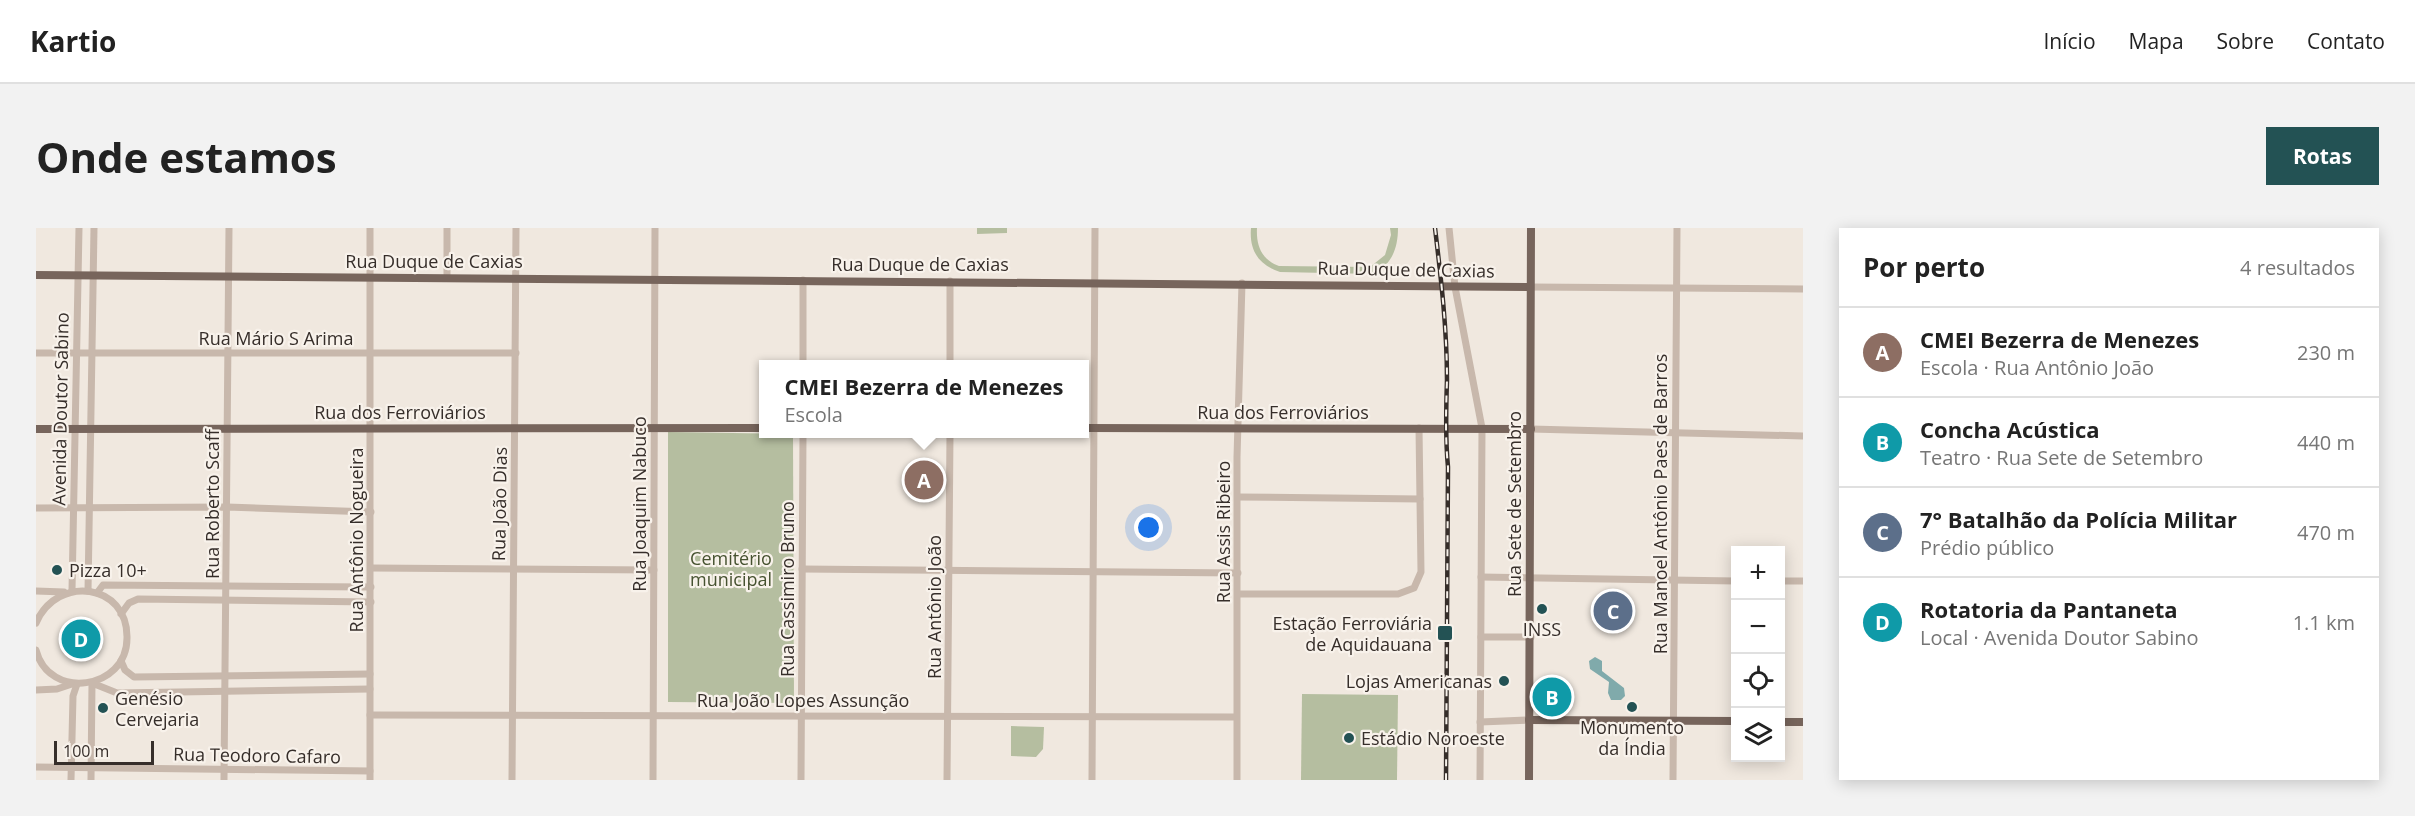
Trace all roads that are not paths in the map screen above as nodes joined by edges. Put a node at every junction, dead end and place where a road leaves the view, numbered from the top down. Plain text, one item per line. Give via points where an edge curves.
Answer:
1 (79, 228) edge
2 (94, 228) edge
3 (229, 228) edge
4 (370, 228) edge
5 (447, 228) edge
6 (516, 228) edge
7 (655, 228) edge
8 (1095, 228) edge
9 (1449, 228) edge
10 (1531, 228) edge
11 (1677, 228) edge
12 (36, 275) edge
13 (78, 275) junction
14 (93, 276) junction
15 (229, 276) junction
16 (369, 277) junction
17 (447, 277) junction
18 (516, 278) junction
19 (655, 279) junction
20 (803, 280) junction
21 (950, 281) junction
22 (1096, 282) junction
23 (1242, 283) junction
24 (1455, 287) junction
25 (1530, 287) junction
26 (1677, 288) junction
27 (1803, 289) edge
28 (36, 353) edge
29 (76, 353) junction
30 (92, 353) junction
31 (228, 353) junction
32 (371, 353) junction
33 (516, 353) junction
34 (803, 360) edge
35 (950, 360) edge
36 (371, 428) junction
37 (515, 428) junction
38 (654, 428) junction
39 (759, 428) edge
40 (1089, 428) edge
41 (1095, 428) junction
42 (1238, 428) junction
43 (1419, 428) junction
44 (1482, 428) junction
45 (36, 429) edge
46 (75, 429) junction
47 (91, 429) junction
48 (1531, 429) junction
49 (227, 430) junction
50 (1676, 434) junction
51 (1803, 436) edge
52 (803, 438) edge
53 (950, 438) edge
54 (1238, 498) junction
55 (1420, 499) junction
56 (227, 507) junction
57 (36, 508) edge
58 (73, 508) junction
59 (90, 509) junction
60 (371, 512) junction
61 (371, 568) junction
62 (802, 569) junction
63 (514, 570) junction
64 (654, 570) junction
65 (949, 571) junction
66 (1094, 572) junction
67 (1238, 573) junction
68 (1481, 577) junction
69 (1530, 578) junction
70 (1675, 580) junction
71 (1731, 580) edge
72 (1785, 581) edge
73 (1803, 581) edge
74 (226, 586) junction
75 (371, 587) junction
76 (36, 591) edge
77 (88, 591) junction
78 (69, 592) junction
79 (96, 593) junction
80 (1238, 594) junction
81 (226, 600) junction
82 (371, 602) junction
83 (38, 610) edge
84 (121, 614) junction
85 (36, 623) edge
86 (1481, 637) junction
87 (1531, 637) junction
88 (37, 656) edge
89 (121, 661) junction
90 (370, 674) junction
91 (225, 676) junction
92 (92, 683) junction
93 (74, 684) junction
94 (370, 689) junction
95 (36, 690) edge
96 (225, 691) junction
97 (512, 714) junction
98 (653, 714) junction
99 (370, 715) junction
100 (801, 715) junction
101 (948, 715) junction
102 (1092, 716) junction
103 (1236, 717) junction
104 (1529, 720) junction
105 (1674, 721) junction
106 (1480, 722) junction
107 (1731, 722) edge
108 (1785, 722) edge
109 (1803, 722) edge
110 (36, 767) edge
111 (72, 767) junction
112 (91, 768) junction
113 (224, 769) junction
114 (370, 771) junction
115 (71, 780) edge
116 (90, 780) edge
117 (224, 780) edge
118 (370, 780) edge
119 (512, 780) edge
120 (653, 780) edge
121 (801, 780) edge
122 (948, 780) edge
123 (1092, 780) edge
124 (1236, 780) edge
125 (1480, 780) edge
126 (1529, 780) edge
127 (1673, 780) edge

1 - 13 street, Avenida Doutor Sabino
2 - 14 street, Avenida Doutor Sabino
3 - 15 street, Rua Roberto Scaff
4 - 16 street, Rua Antônio Nogueira
5 - 17 street
6 - 18 street, Rua João Dias
7 - 19 street, Rua Joaquim Nabuco
8 - 22 street
9 - 24 street
10 - 25 main road, Rua Sete de Setembro
11 - 26 street, Rua Manoel Antônio Paes de Barros
12 - 13 main road, Rua Duque de Caxias
13 - 14 main road, Rua Duque de Caxias
13 - 29 street, Avenida Doutor Sabino
14 - 15 main road, Rua Duque de Caxias
14 - 30 street, Avenida Doutor Sabino
15 - 16 main road, Rua Duque de Caxias
15 - 31 street, Rua Roberto Scaff
16 - 17 main road, Rua Duque de Caxias
16 - 32 street, Rua Antônio Nogueira
17 - 18 main road, Rua Duque de Caxias
18 - 19 main road, Rua Duque de Caxias
18 - 33 street, Rua João Dias
19 - 20 main road, Rua Duque de Caxias
19 - 38 street, Rua Joaquim Nabuco
20 - 21 main road, Rua Duque de Caxias
20 - 34 street
21 - 22 main road, Rua Duque de Caxias
21 - 35 street
22 - 23 main road, Rua Duque de Caxias
22 - 41 street
23 - 24 main road, Rua Duque de Caxias
23 - 42 street, Rua Assis Ribeiro
24 - 25 main road, Rua Duque de Caxias
24 - 44 street
25 - 26 street, Rua Duque de Caxias
25 - 48 main road, Rua Sete de Setembro
26 - 27 street, Rua Duque de Caxias
26 - 50 street, Rua Manoel Antônio Paes de Barros
28 - 29 street, Rua Mário S Arima
29 - 30 street, Rua Mário S Arima
29 - 46 street, Avenida Doutor Sabino
30 - 31 street, Rua Mário S Arima
30 - 47 street, Avenida Doutor Sabino
31 - 32 street, Rua Mário S Arima
31 - 49 street, Rua Roberto Scaff
32 - 33 street, Rua Mário S Arima
32 - 36 street, Rua Antônio Nogueira
33 - 37 street, Rua João Dias
36 - 37 main road, Rua dos Ferroviários
36 - 49 main road, Rua dos Ferroviários
36 - 60 street, Rua Antônio Nogueira
37 - 38 main road, Rua dos Ferroviários
37 - 63 street, Rua João Dias
38 - 39 main road, Rua dos Ferroviários
38 - 64 street, Rua Joaquim Nabuco
40 - 41 main road, Rua dos Ferroviários
41 - 42 main road, Rua dos Ferroviários
41 - 66 street
42 - 43 main road, Rua dos Ferroviários
42 - 54 street, Rua Assis Ribeiro
43 - 44 main road, Rua dos Ferroviários
43 - 55 street
44 - 48 main road, Rua dos Ferroviários
44 - 68 street
45 - 46 main road, Rua dos Ferroviários
46 - 47 main road, Rua dos Ferroviários
46 - 58 street, Avenida Doutor Sabino
47 - 49 main road, Rua dos Ferroviários
47 - 59 street, Avenida Doutor Sabino
48 - 50 street
48 - 69 main road, Rua Sete de Setembro
49 - 56 street, Rua Roberto Scaff
50 - 51 street
50 - 70 street, Rua Manoel Antônio Paes de Barros
52 - 62 street, Rua Cassimiro Bruno
53 - 65 street, Rua Antônio João
54 - 55 street
54 - 67 street, Rua Assis Ribeiro
55 - 80 street via 1420,573 1414,588 1398,594
56 - 59 street
56 - 60 street
56 - 74 street, Rua Roberto Scaff
57 - 58 street
58 - 59 street
58 - 78 street, Avenida Doutor Sabino
59 - 77 street, Avenida Doutor Sabino
60 - 61 street, Rua Antônio Nogueira
61 - 63 street
61 - 75 street, Rua Antônio Nogueira
62 - 65 street
62 - 100 street, Rua Cassimiro Bruno
63 - 64 street
63 - 97 street, Rua João Dias
64 - 98 street, Rua Joaquim Nabuco
65 - 66 street
65 - 101 street, Rua Antônio João
66 - 67 street
66 - 102 street
67 - 80 street, Rua Assis Ribeiro
68 - 69 street
68 - 86 street
69 - 70 street
69 - 87 main road, Rua Sete de Setembro
70 - 71 street
70 - 105 street, Rua Manoel Antônio Paes de Barros
72 - 73 street
74 - 75 street
74 - 79 street via 103,585
74 - 81 street, Rua Roberto Scaff
75 - 82 street, Rua Antônio Nogueira
76 - 78 street
77 - 78 street
77 - 79 street
78 - 83 street
79 - 84 street
80 - 103 street, Rua Assis Ribeiro
81 - 82 street
81 - 84 street via 138,598
81 - 91 street, Rua Roberto Scaff
82 - 90 street, Rua Antônio Nogueira
83 - 85 street
84 - 89 street via 127,637
86 - 87 street
86 - 106 street
87 - 104 main road, Rua Sete de Setembro
88 - 93 street via 58,679
89 - 91 street via 134,677
89 - 92 street via 104,678
90 - 91 street
90 - 94 street, Rua Antônio Nogueira
91 - 96 street, Rua Roberto Scaff
92 - 93 street
92 - 96 street via 117,693
92 - 112 street
93 - 95 street
93 - 111 street
94 - 96 street
94 - 99 street, Rua Antônio Nogueira
96 - 113 street, Rua Roberto Scaff
97 - 98 street, Rua João Lopes Assunção
97 - 99 street, Rua João Lopes Assunção
97 - 119 street, Rua João Dias
98 - 100 street, Rua João Lopes Assunção
98 - 120 street, Rua Joaquim Nabuco
99 - 114 street, Rua Antônio Nogueira
100 - 101 street, Rua João Lopes Assunção
100 - 121 street, Rua Cassimiro Bruno
101 - 102 street, Rua João Lopes Assunção
101 - 122 street, Rua Antônio João
102 - 103 street, Rua João Lopes Assunção
102 - 123 street
103 - 124 street, Rua Assis Ribeiro
104 - 105 main road
104 - 106 street
104 - 126 main road, Rua Sete de Setembro
105 - 107 main road
105 - 127 street, Rua Manoel Antônio Paes de Barros
106 - 125 street
108 - 109 main road
110 - 111 street, Rua Teodoro Cafaro
111 - 112 street, Rua Teodoro Cafaro
111 - 115 street
112 - 113 street, Rua Teodoro Cafaro
112 - 116 street
113 - 114 street, Rua Teodoro Cafaro
113 - 117 street, Rua Roberto Scaff
114 - 118 street, Rua Antônio Nogueira

